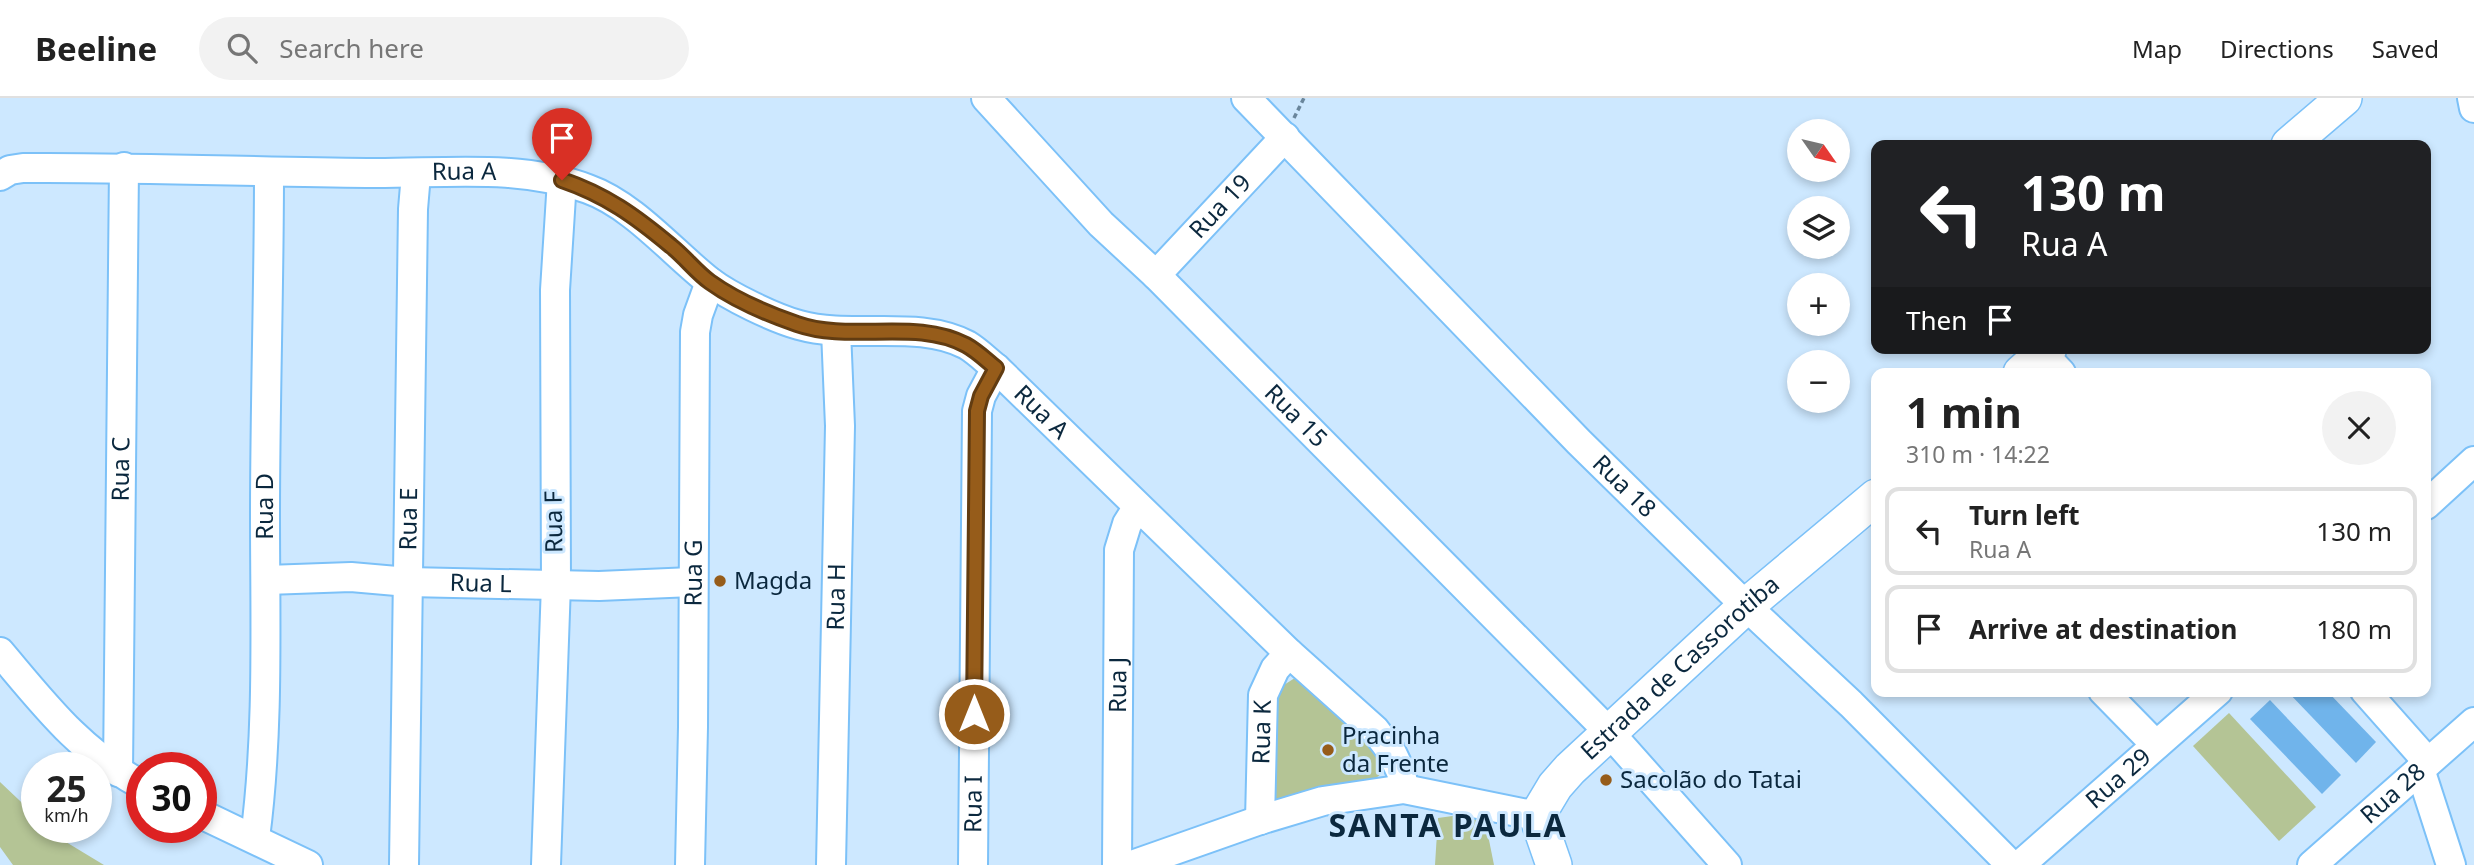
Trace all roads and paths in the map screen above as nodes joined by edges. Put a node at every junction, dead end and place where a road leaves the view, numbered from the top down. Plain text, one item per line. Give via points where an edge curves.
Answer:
1 (986, 98) edge
2 (1247, 98) edge
3 (2344, 98) edge
4 (2472, 98) edge
5 (2474, 108) edge
6 (1285, 137) junction
7 (2295, 140) edge
8 (124, 167) junction
9 (269, 172) junction
10 (416, 174) junction
11 (0, 176) edge
12 (562, 180) junction
13 (1156, 275) junction
14 (710, 282) junction
15 (836, 331) junction
16 (996, 368) junction
17 (2474, 461) edge
18 (2431, 500) edge
19 (1871, 501) edge
20 (1137, 508) junction
21 (267, 580) junction
22 (408, 582) junction
23 (692, 582) junction
24 (556, 584) junction
25 (1745, 606) junction
26 (0, 652) edge
27 (1289, 653) junction
28 (2109, 697) edge
29 (2211, 697) edge
30 (2370, 697) edge
31 (2474, 722) edge
32 (1609, 732) junction
33 (2156, 745) junction
34 (130, 752) edge
35 (2424, 766) junction
36 (126, 775) edge
37 (1404, 789) junction
38 (1537, 817) junction
39 (1260, 820) junction
40 (217, 821) edge
41 (256, 838) junction
42 (308, 865) edge
43 (404, 865) edge
44 (546, 865) edge
45 (690, 865) edge
46 (831, 865) edge
47 (973, 865) edge
48 (1117, 865) edge
49 (1132, 865) edge
50 (1553, 865) edge
51 (1727, 865) edge
52 (2011, 865) edge
53 (2020, 865) edge
54 (2312, 865) edge
55 (2451, 865) edge

1 - 13 street, Rua 15 via 1101,224
2 - 6 street, Rua 18
3 - 7 main road
4 - 5 street
6 - 13 street, Rua 19
6 - 25 street, Rua 18 via 1579,442
8 - 9 street, Rua A
8 - 11 street, Rua A via 23,167
8 - 34 street, Rua C
9 - 10 street, Rua A
9 - 21 street, Rua D
10 - 12 street, Rua A via 524,173
10 - 22 street, Rua E
12 - 14 street, Rua A via 614,202
12 - 24 street, Rua F via 555,290
13 - 32 street, Rua 15
14 - 15 street, Rua A via 800,326
14 - 23 street, Rua G via 695,332
15 - 16 street, Rua A via 946,337 967,345
15 - 46 street, Rua H via 840,426
16 - 20 street, Rua A
16 - 47 street, Rua I via 981,396 976,420
17 - 18 street
19 - 25 main road, Estrada de Cassorotiba
20 - 27 street, Rua A
20 - 48 street, Rua J via 1119,550
21 - 22 street, Rua L via 351,577
21 - 41 street, Rua D
22 - 24 street, Rua L
22 - 43 street, Rua E
23 - 24 street, Rua L
23 - 45 street, Rua G
24 - 44 street, Rua F
25 - 32 main road, Estrada de Cassorotiba
25 - 52 street, Rua 18 via 1851,704
26 - 36 street via 64,728 92,754
27 - 37 street, Rua A via 1375,730 1391,751
27 - 39 street, Rua K via 1263,695
28 - 33 street
29 - 33 street, Rua 29
30 - 35 street
31 - 35 street, Rua 28
32 - 38 main road, Estrada de Cassorotiba via 1555,786
32 - 51 street, Rua 15
33 - 53 street, Rua 29
35 - 54 street, Rua 28
35 - 55 street
37 - 38 street
37 - 39 street via 1323,801
38 - 50 main road
39 - 49 street
40 - 41 street
41 - 42 street

